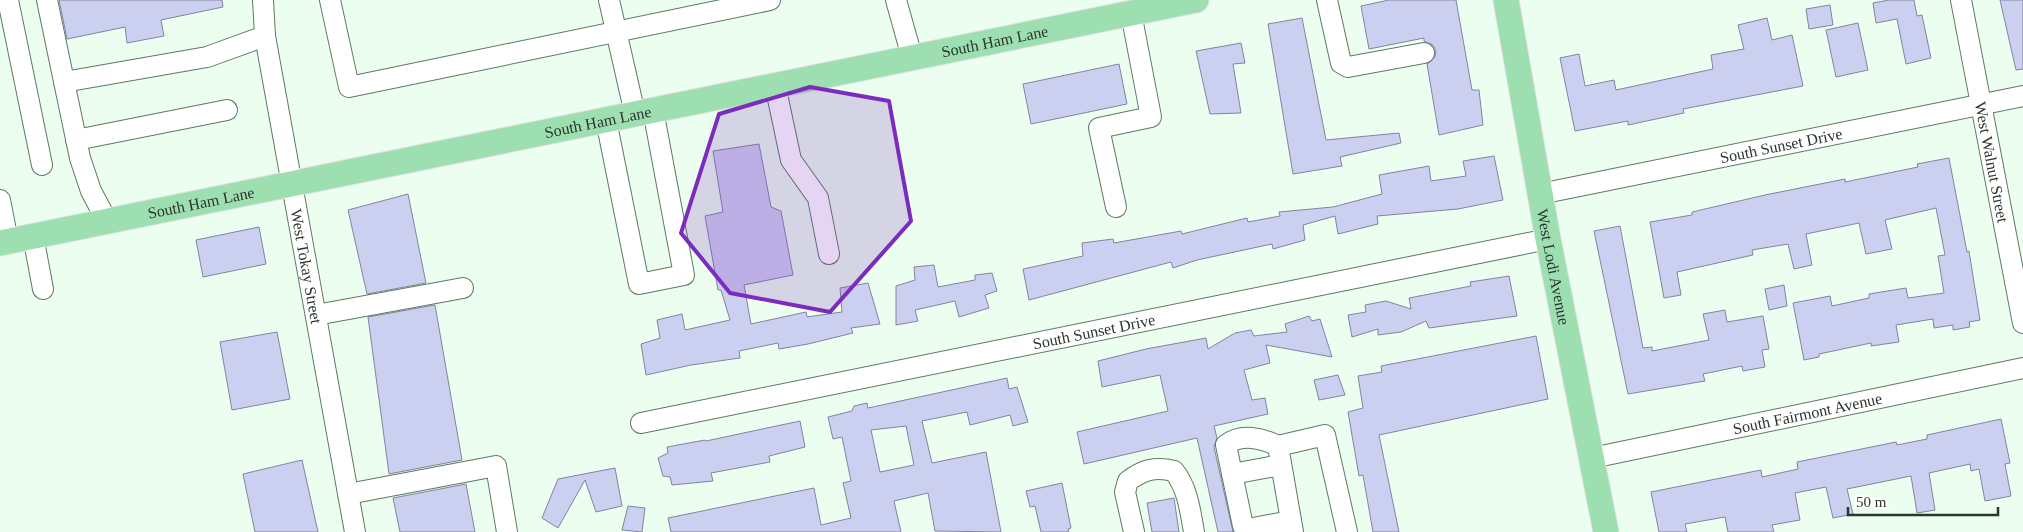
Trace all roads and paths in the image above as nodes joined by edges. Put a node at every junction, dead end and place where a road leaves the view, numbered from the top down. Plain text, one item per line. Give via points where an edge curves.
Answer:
1 (46, 0) edge
2 (263, 0) edge
3 (330, 0) edge
4 (609, 0) edge
5 (770, 0) edge
6 (896, 0) edge
7 (1327, 0) edge
8 (1506, 0) edge
9 (1960, 0) edge
10 (1184, 1) edge
11 (6, 10) edge
12 (1131, 13) junction
13 (616, 31) junction
14 (265, 36) junction
15 (1424, 53) dead end
16 (912, 58) junction
17 (64, 82) junction
18 (775, 85) junction
19 (2023, 96) edge
20 (1980, 105) junction
21 (227, 110) dead end
22 (644, 112) junction
23 (606, 120) junction
24 (78, 149) junction
25 (42, 165) dead end
26 (291, 182) junction
27 (1540, 194) junction
28 (0, 200) edge
29 (1116, 207) dead end
30 (107, 221) junction
31 (33, 236) junction
32 (1548, 239) junction
33 (4, 242) edge
34 (830, 254) dead end
35 (463, 288) dead end
36 (44, 289) dead end
37 (316, 315) junction
38 (2023, 323) edge
39 (2023, 368) edge
40 (641, 423) dead end
41 (1280, 455) junction
42 (1592, 458) junction
43 (1232, 474) junction
44 (348, 494) junction
45 (1292, 526) edge
46 (355, 532) edge
47 (507, 532) edge
48 (1134, 532) edge
49 (1194, 532) edge
50 (1347, 532) edge
51 (1606, 532) edge

1 - 17 street
2 - 14 street, West Tokay Street
3 - 13 street via 349,88
4 - 13 street
5 - 13 street
6 - 16 street
7 - 15 street via 1341,63 1348,67
8 - 27 main road, West Lodi Avenue
9 - 20 street, West Walnut Street
10 - 12 main road, South Ham Lane
11 - 25 street
12 - 16 main road, South Ham Lane
12 - 29 street via 1151,117 1099,128
13 - 22 street
14 - 17 street via 207,57
14 - 26 street, West Tokay Street
16 - 18 main road, South Ham Lane
17 - 24 street
18 - 22 main road, South Ham Lane
18 - 34 street via 790,160 818,198
19 - 20 street, South Sunset Drive
20 - 27 street, South Sunset Drive
20 - 38 street, West Walnut Street
21 - 24 street
22 - 23 main road, South Ham Lane
22 - 23 street via 684,275 639,284
23 - 26 main road, South Ham Lane
24 - 30 street via 90,191
26 - 30 main road, South Ham Lane
26 - 37 street, West Tokay Street
27 - 32 main road, West Lodi Avenue
28 - 33 street
30 - 31 main road, South Ham Lane
31 - 33 main road, South Ham Lane
31 - 36 street
32 - 40 street, South Sunset Drive
32 - 42 main road, West Lodi Avenue
35 - 37 street
37 - 44 street, West Tokay Street
39 - 42 street, South Fairmont Avenue
41 - 43 street
41 - 43 street via 1262,438 1232,440 1226,445
41 - 45 street
41 - 50 street via 1326,435
42 - 51 main road, West Lodi Avenue
43 - 45 street via 1243,526 1248,529
44 - 46 street, West Tokay Street
44 - 47 street via 496,466
48 - 49 street via 1125,492 1128,481 1142,471 1162,468 1174,471 1182,481

